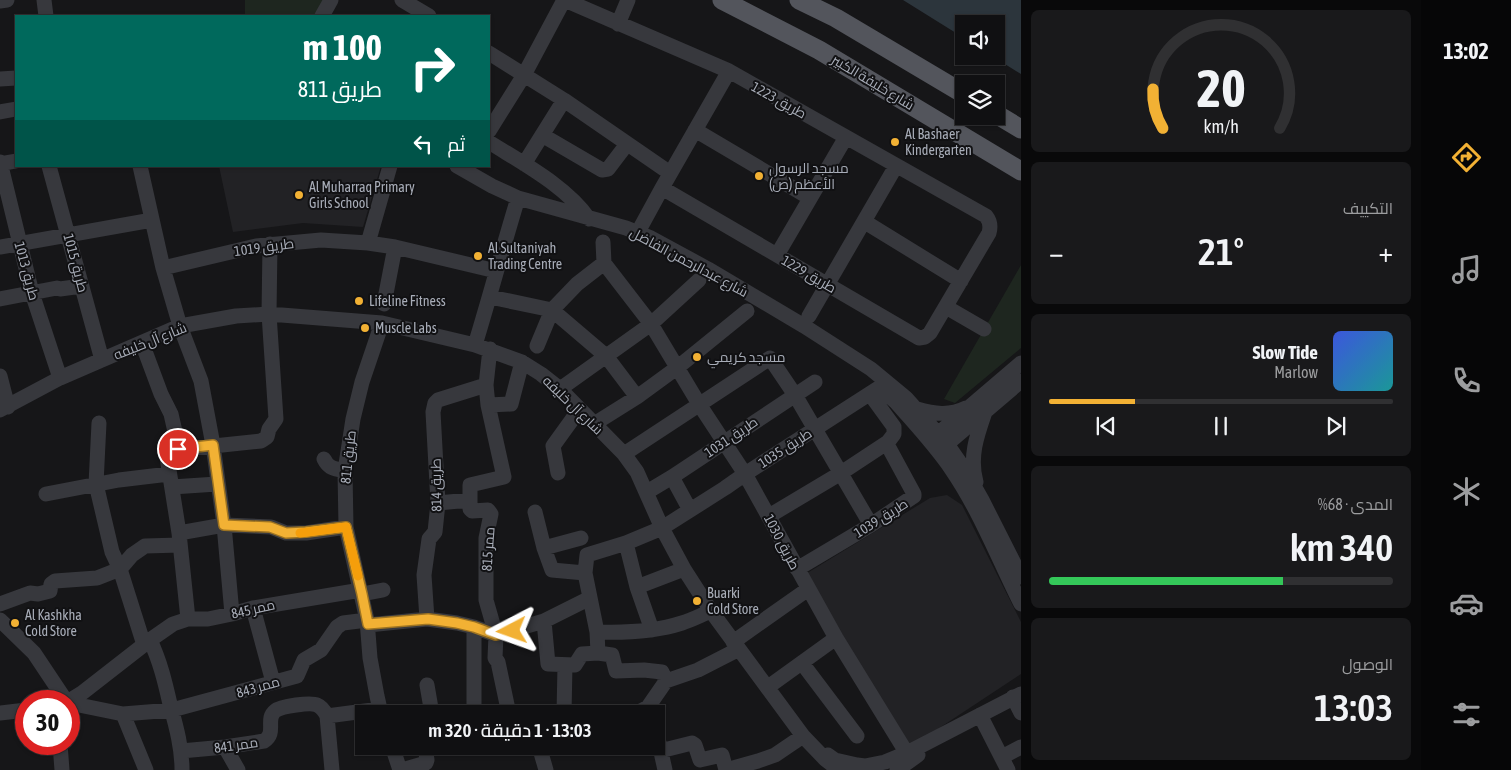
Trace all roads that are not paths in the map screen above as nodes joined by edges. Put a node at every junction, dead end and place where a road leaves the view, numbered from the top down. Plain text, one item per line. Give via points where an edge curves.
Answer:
1 (6, 0) edge
2 (44, 0) edge
3 (331, 0) edge
4 (564, 0) edge
5 (628, 0) edge
6 (722, 0) edge
7 (799, 0) edge
8 (0, 1) edge
9 (408, 5) edge
10 (46, 15) edge
11 (323, 15) edge
12 (427, 15) edge
13 (618, 24) junction
14 (490, 55) edge
15 (730, 72) junction
16 (524, 75) junction
17 (15, 78) edge
18 (0, 79) edge
19 (955, 89) edge
20 (564, 100) junction
21 (15, 109) edge
22 (0, 112) edge
23 (1005, 120) edge
24 (490, 129) edge
25 (695, 130) junction
26 (1021, 130) edge
27 (542, 135) junction
28 (846, 137) junction
29 (490, 143) edge
30 (627, 144) junction
31 (15, 162) edge
32 (0, 163) edge
33 (524, 164) junction
34 (896, 166) junction
35 (49, 167) edge
36 (140, 167) edge
37 (390, 167) edge
38 (459, 167) edge
39 (1021, 171) edge
40 (670, 173) junction
41 (662, 188) junction
42 (518, 198) junction
43 (810, 198) junction
44 (986, 216) joint
45 (590, 219) junction
46 (152, 220) junction
47 (865, 222) junction
48 (638, 232) junction
49 (68, 236) junction
50 (603, 242) dead end
51 (368, 243) junction
52 (20, 244) junction
53 (270, 244) junction
54 (0, 247) edge
55 (395, 247) junction
56 (777, 255) junction
57 (604, 263) junction
58 (162, 268) junction
59 (496, 271) junction
60 (699, 280) dead end
61 (961, 281) junction
62 (828, 285) junction
63 (82, 286) junction
64 (32, 292) junction
65 (490, 297) junction
66 (0, 299) edge
67 (384, 304) dead end
68 (946, 307) junction
69 (552, 310) junction
70 (747, 311) dead end
71 (269, 314) junction
72 (807, 321) junction
73 (382, 323) junction
74 (651, 324) junction
75 (180, 326) junction
76 (984, 329) dead end
77 (142, 343) junction
78 (475, 345) junction
79 (537, 346) dead end
80 (490, 349) junction
81 (606, 356) junction
82 (102, 360) junction
83 (522, 362) junction
84 (1021, 364) edge
85 (678, 367) junction
86 (0, 376) edge
87 (60, 378) junction
88 (1021, 381) edge
89 (815, 382) dead end
90 (486, 385) junction
91 (560, 389) junction
92 (875, 391) junction
93 (795, 395) junction
94 (637, 397) junction
95 (699, 404) junction
96 (488, 405) junction
97 (4, 408) edge
98 (979, 408) junction
99 (917, 409) junction
100 (579, 410) junction
101 (99, 423) dead end
102 (594, 424) junction
103 (815, 428) junction
104 (724, 442) junction
105 (888, 442) junction
106 (938, 443) junction
107 (213, 445) junction
108 (172, 450) junction
109 (624, 454) junction
110 (324, 459) dead end
111 (345, 471) junction
112 (558, 473) dead end
113 (841, 473) junction
114 (745, 474) junction
115 (672, 477) junction
116 (171, 480) junction
117 (96, 484) junction
118 (217, 484) junction
119 (647, 492) junction
120 (46, 494) dead end
121 (470, 500) junction
122 (982, 500) junction
123 (438, 503) junction
124 (690, 510) junction
125 (535, 512) dead end
126 (769, 516) junction
127 (224, 525) junction
128 (871, 525) junction
129 (346, 527) junction
130 (662, 528) junction
131 (581, 538) dead end
132 (179, 539) junction
133 (626, 543) junction
134 (544, 548) junction
135 (120, 569) junction
136 (684, 569) junction
137 (797, 570) junction
138 (585, 573) junction
139 (1021, 577) edge
140 (637, 587) junction
141 (808, 589) junction
142 (383, 590) dead end
143 (362, 592) junction
144 (590, 598) junction
145 (0, 604) edge
146 (1021, 604) edge
147 (253, 608) junction
148 (711, 611) junction
149 (232, 614) junction
150 (188, 619) junction
151 (428, 619) junction
152 (544, 621) junction
153 (367, 622) junction
154 (1, 624) edge
155 (474, 627) junction
156 (652, 630) junction
157 (597, 632) junction
158 (496, 635) junction
159 (836, 638) junction
160 (147, 642) junction
161 (736, 645) junction
162 (598, 653) junction
163 (802, 663) junction
164 (565, 665) junction
165 (666, 681) junction
166 (275, 682) junction
167 (427, 685) dead end
168 (768, 687) junction
169 (60, 690) edge
170 (1018, 693) edge
171 (80, 694) edge
172 (80, 705) edge
173 (380, 705) edge
174 (430, 705) edge
175 (474, 705) edge
176 (506, 705) edge
177 (564, 705) edge
178 (649, 705) edge
179 (286, 706) junction
180 (172, 710) junction
181 (15, 711) edge
182 (0, 713) edge
183 (355, 713) edge
184 (1021, 713) edge
185 (123, 714) junction
186 (980, 715) junction
187 (328, 716) junction
188 (803, 736) junction
189 (858, 736) dead end
190 (1021, 747) edge
191 (225, 748) junction
192 (665, 750) edge
193 (181, 751) junction
194 (61, 755) edge
195 (395, 755) edge
196 (426, 755) edge
197 (542, 755) edge
198 (661, 755) edge
199 (909, 757) junction
200 (1005, 763) edge
201 (760, 766) edge
202 (887, 768) edge
203 (62, 770) edge
204 (146, 770) edge
205 (182, 770) edge
206 (238, 770) edge
207 (332, 770) edge
208 (401, 770) edge
209 (546, 770) edge
210 (664, 770) edge
211 (839, 770) edge

1 - 8 street
2 - 10 street
3 - 11 street
4 - 13 street, طريق 1223
4 - 16 street
5 - 13 street
6 - 39 main road, شارع خليفة الكبير via 819,50
7 - 19 main road via 836,18
9 - 12 street
13 - 15 street, طريق 1223
14 - 16 street
15 - 25 street
15 - 28 street, طريق 1223
16 - 20 street
16 - 24 street
17 - 18 street
20 - 27 street
20 - 30 street
21 - 22 street
23 - 26 main road
25 - 40 street
25 - 43 street
27 - 30 street via 602,170 608,169
27 - 33 street
28 - 34 street, طريق 1223
28 - 43 street
29 - 33 street
30 - 40 street
31 - 32 street
32 - 52 street, طريق 1013
33 - 45 street via 571,198
34 - 44 street, طريق 1223
34 - 47 street
35 - 49 street, طريق 1015
36 - 46 street
37 - 51 street
38 - 42 street, شارع عبدالرحمن الفاضل
40 - 41 street
41 - 48 street
41 - 56 street, طريق 1229
42 - 45 street, شارع عبدالرحمن الفاضل
42 - 59 street
43 - 56 street
44 - 61 street, طريق 1229 via 990,233
45 - 48 street, شارع عبدالرحمن الفاضل
46 - 49 street
46 - 58 street
47 - 61 street
47 - 62 street
48 - 72 street, شارع عبدالرحمن الفاضل
49 - 52 street
49 - 63 street, طريق 1015
50 - 57 street
51 - 53 street, طريق 1019 via 321,240
51 - 55 street, طريق 1019
52 - 54 street
52 - 64 street, طريق 1013
53 - 58 street, طريق 1019
53 - 71 street
55 - 59 street, طريق 1019
55 - 67 street
56 - 62 street, طريق 1229
57 - 69 street via 577,284
57 - 74 street, طريق 1030
58 - 75 street
59 - 65 street
60 - 74 street
61 - 68 street, طريق 1229
62 - 68 street, طريق 1229 via 919,338 930,333
62 - 72 street
63 - 64 street
63 - 82 street, طريق 1015
64 - 66 street
64 - 87 street, طريق 1013
65 - 69 street
65 - 78 street
68 - 76 street
69 - 79 street
69 - 81 street
70 - 85 street
71 - 73 street, شارع آل خليفه
71 - 75 street, شارع آل خليفه
71 - 107 street via 276,419 267,437 261,441
72 - 92 street, شارع عبدالرحمن الفاضل via 828,347 866,374
72 - 99 street, شارع عبدالرحمن الفاضل
73 - 78 street, شارع آل خليفه
73 - 111 street, طريق 811 via 352,419
74 - 81 street
74 - 85 street, طريق 1030
75 - 77 street, شارع آل خليفه
75 - 107 street via 201,381
77 - 82 street, شارع آل خليفه
77 - 108 street via 171,414
78 - 80 street, شارع آل خليفه
80 - 83 street, شارع آل خليفه
80 - 90 street
81 - 91 street
81 - 94 street
82 - 87 street, شارع آل خليفه
83 - 91 street, شارع آل خليفه
83 - 96 street via 511,404
84 - 98 street
85 - 94 street
85 - 95 street, طريق 1030
86 - 97 street
87 - 97 street, شارع آل خليفه
88 - 98 street
89 - 93 street, طريق 1031
90 - 96 street
90 - 123 street, طريق 814 via 438,400 435,404
91 - 100 street, شارع آل خليفه
92 - 103 street, طريق 1035
92 - 105 street, طريق 1039 via 894,428
92 - 106 street, شارع عبدالرحمن الفاضل via 896,402
93 - 95 street via 770,358
93 - 103 street
93 - 104 street, طريق 1031
94 - 102 street
95 - 104 street, طريق 1030
95 - 109 street
96 - 121 street via 504,477 470,485
98 - 99 street via 938,414
98 - 106 street
98 - 122 street via 973,462
99 - 106 street, شارع عبدالرحمن الفاضل
100 - 102 street, شارع آل خليفه
100 - 112 street via 553,446
101 - 117 street
102 - 109 street, شارع آل خليفه
103 - 113 street
103 - 114 street, طريق 1035
104 - 114 street, طريق 1030
104 - 115 street, طريق 1031
105 - 113 street
105 - 128 street, طريق 1039 via 914,496
106 - 122 street, شارع عبدالرحمن الفاضل via 965,470
106 - 146 street, شارع عبدالرحمن الفاضل
107 - 108 street
107 - 118 street
108 - 116 street
109 - 119 street, شارع آل خليفه
110 - 111 street via 330,468
111 - 129 street, طريق 811
113 - 126 street
113 - 128 street
114 - 124 street, طريق 1035
114 - 126 street, طريق 1030
115 - 119 street, طريق 1031
115 - 124 street
116 - 117 street via 119,480
116 - 118 street
116 - 132 street
117 - 120 street
117 - 135 street via 112,552
118 - 127 street
119 - 130 street, شارع آل خليفه
121 - 123 street
121 - 158 street, ممر 815 via 471,510 488,510 491,514 486,538 486,600
122 - 139 street, شارع عبدالرحمن الفاضل
123 - 151 street, طريق 814 via 435,532 429,539 424,575
124 - 130 street, طريق 1035
125 - 134 street
126 - 137 street, طريق 1030
127 - 129 street via 270,527 286,533
127 - 132 street
127 - 149 street
128 - 137 street, طريق 1039
129 - 143 street, طريق 811
130 - 133 street, طريق 1035
130 - 136 street, شارع آل خليفه
131 - 134 street
132 - 135 street via 145,546
132 - 150 street
133 - 138 street, طريق 1035 via 587,555
133 - 140 street
134 - 138 street via 552,570
135 - 145 street via 97,578 55,581 50,591 30,593
135 - 160 street
136 - 140 street
136 - 148 street, شارع آل خليفه
137 - 141 street, طريق 1030
138 - 144 street
140 - 156 street
141 - 159 street, طريق 1030
141 - 161 street
142 - 143 street
143 - 147 street, ممر 845
143 - 153 street, طريق 811
144 - 152 street
144 - 157 street
147 - 149 street, ممر 845
147 - 166 street
148 - 156 street via 682,623
148 - 161 street, شارع آل خليفه
149 - 150 street, ممر 845
150 - 160 street, ممر 845 via 173,624
151 - 153 street
151 - 155 street
152 - 158 street
152 - 164 street via 548,664
153 - 166 street, ممر 843 via 343,622 320,650 304,660 297,676
153 - 173 street, طريق 811 via 370,658
154 - 169 street via 34,653
155 - 158 street
155 - 175 street
156 - 157 street
157 - 162 street
158 - 176 street via 495,658
159 - 163 street
159 - 199 street, طريق 1030
160 - 171 street, ممر 845
160 - 180 street via 159,659
161 - 165 street via 698,670
161 - 168 street, شارع آل خليفه
162 - 164 street via 582,654 575,666
162 - 165 street via 612,655 616,671 662,672
163 - 168 street
163 - 189 street
164 - 177 street
165 - 178 street
166 - 179 street
166 - 180 street, ممر 843
167 - 174 street
168 - 188 street, شارع آل خليفه
170 - 184 street
170 - 186 street, شارع آل خليفه
172 - 185 street, ممر 843
179 - 187 street via 316,704
179 - 191 street, ممر 841 via 273,713 270,735 264,741
180 - 185 street, ممر 843
180 - 193 street
181 - 182 street
183 - 187 street
185 - 204 street
186 - 199 street, شارع آل خليفه
186 - 200 street
187 - 207 street
188 - 201 street
188 - 202 street, شارع آل خليفه via 835,760
188 - 211 street, شارع آل خليفه
190 - 200 street
191 - 193 street, ممر 841
191 - 206 street
192 - 201 street via 692,743 700,760 722,755 726,770
193 - 205 street
194 - 203 street
195 - 208 street
196 - 208 street via 426,763
197 - 209 street
198 - 210 street
199 - 202 street, شارع آل خليفه

